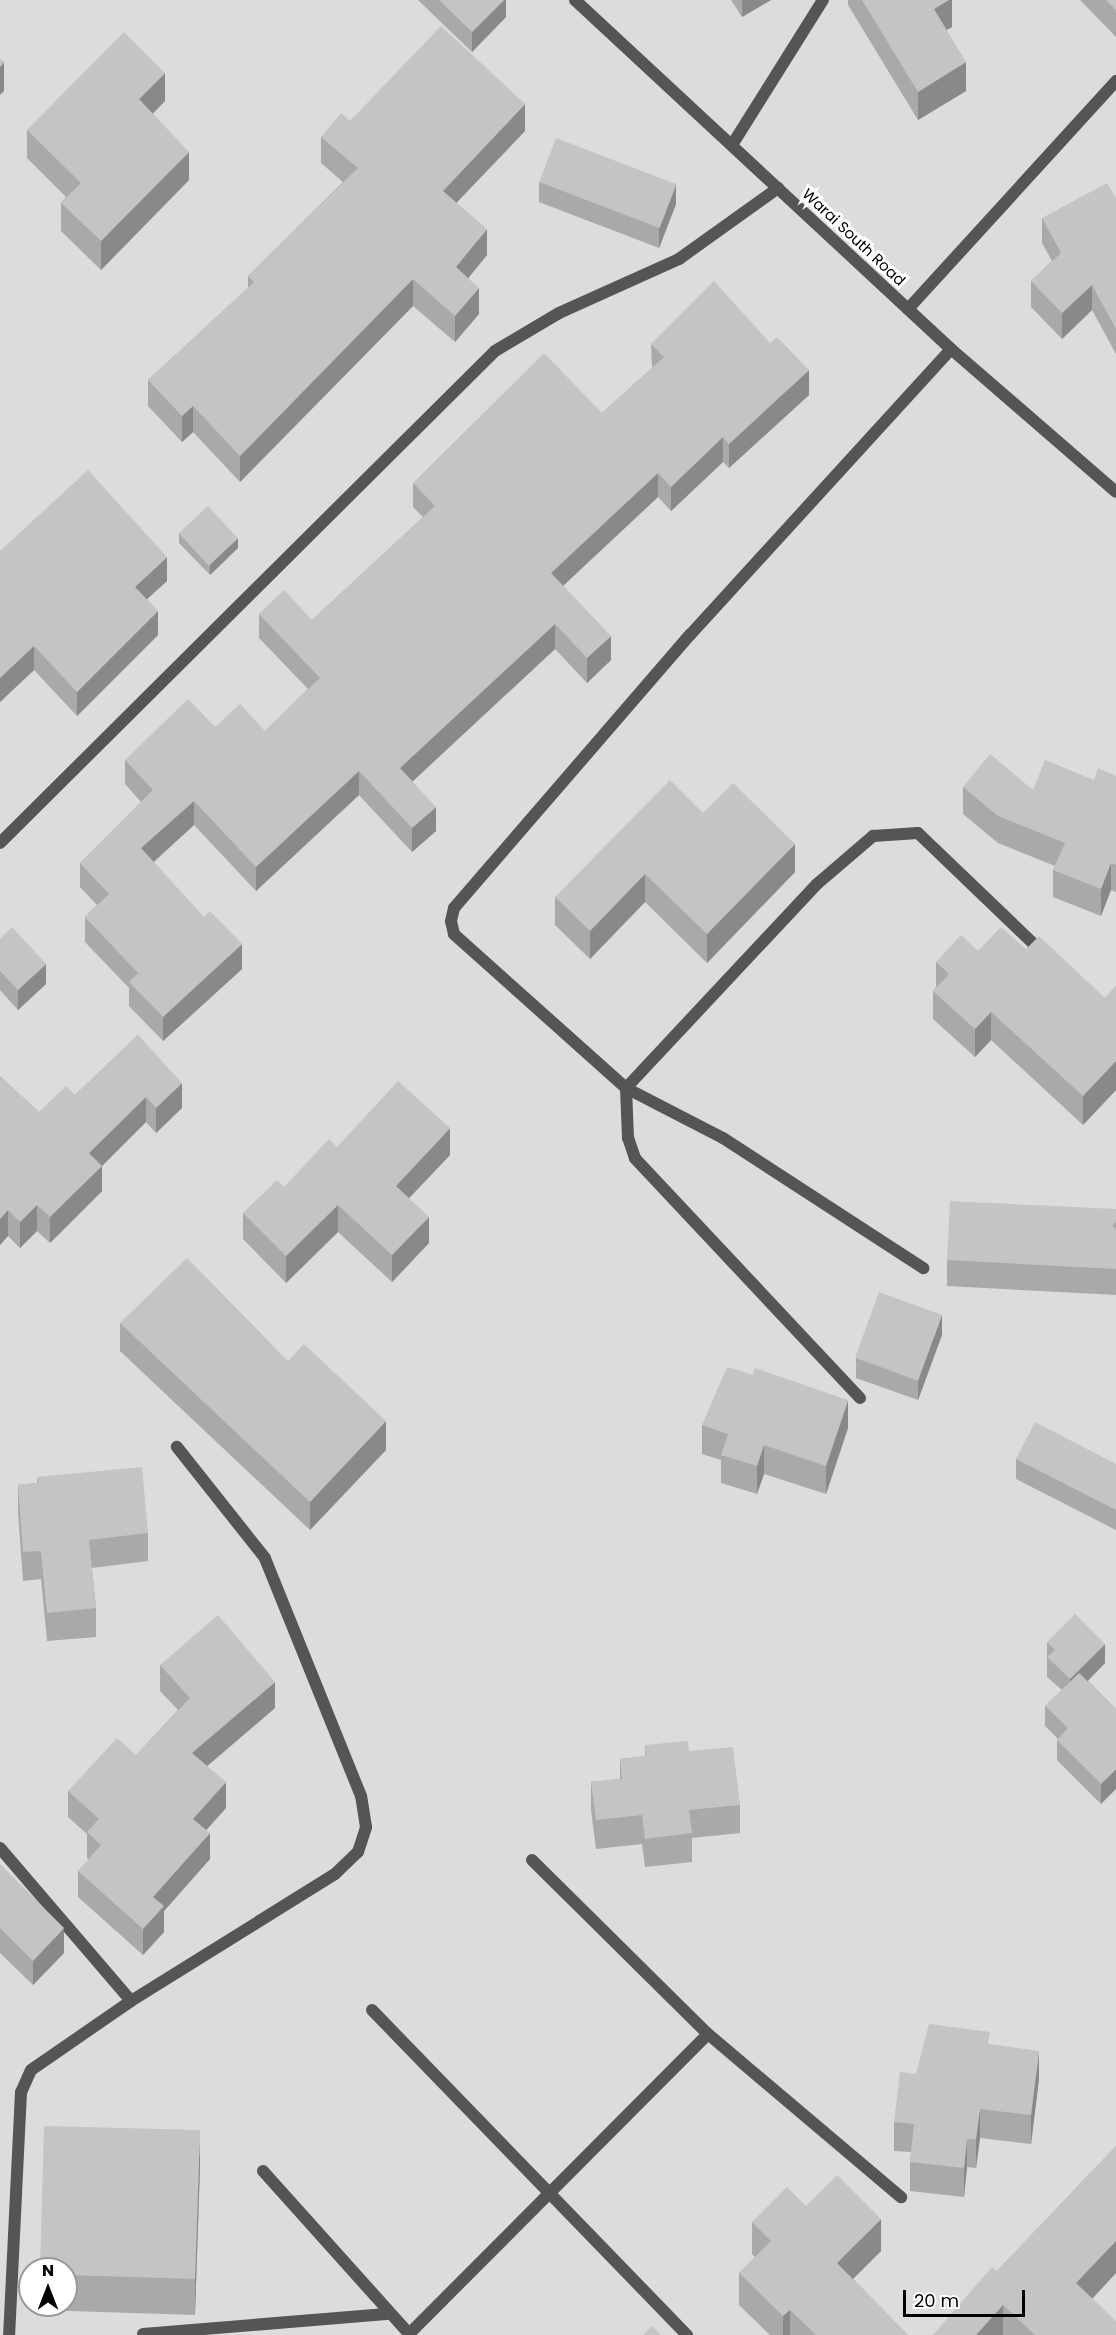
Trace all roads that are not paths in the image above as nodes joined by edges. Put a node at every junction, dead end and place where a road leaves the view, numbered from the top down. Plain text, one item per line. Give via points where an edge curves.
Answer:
1 (575, 0) edge
2 (823, 0) edge
3 (1116, 81) edge
4 (732, 145) junction
5 (778, 188) junction
6 (908, 309) junction
7 (951, 349) junction
8 (1116, 492) edge
9 (0, 843) edge
10 (1058, 967) edge
11 (626, 1088) junction
12 (923, 1268) dead end
13 (860, 1398) dead end
14 (177, 1447) dead end
15 (0, 1848) edge
16 (532, 1860) dead end
17 (131, 2001) junction
18 (372, 2010) dead end
19 (708, 2034) junction
20 (263, 2171) dead end
21 (550, 2194) junction
22 (901, 2197) dead end
23 (386, 2314) junction
24 (143, 2334) edge
25 (409, 2334) edge
26 (9, 2335) edge
27 (687, 2335) edge

1 - 4 street, Warai South Road
2 - 4 street
3 - 6 street
4 - 5 street, Warai South Road
5 - 6 street, Warai South Road
5 - 9 street via 679,259 559,313 495,351
6 - 7 street, Warai South Road
7 - 8 street, Warai South Road
7 - 11 street via 690,635 454,909 454,934
10 - 11 street via 918,833 873,836 818,884
11 - 12 street via 723,1138
11 - 13 street via 628,1138 635,1158
14 - 17 street via 265,1558 361,1796 366,1827 357,1852 335,1874
15 - 17 street
16 - 19 street
17 - 26 street via 31,2070 21,2092
18 - 21 street
19 - 21 street
19 - 22 street
20 - 23 street
21 - 25 street
21 - 27 street
23 - 24 street
23 - 25 street

